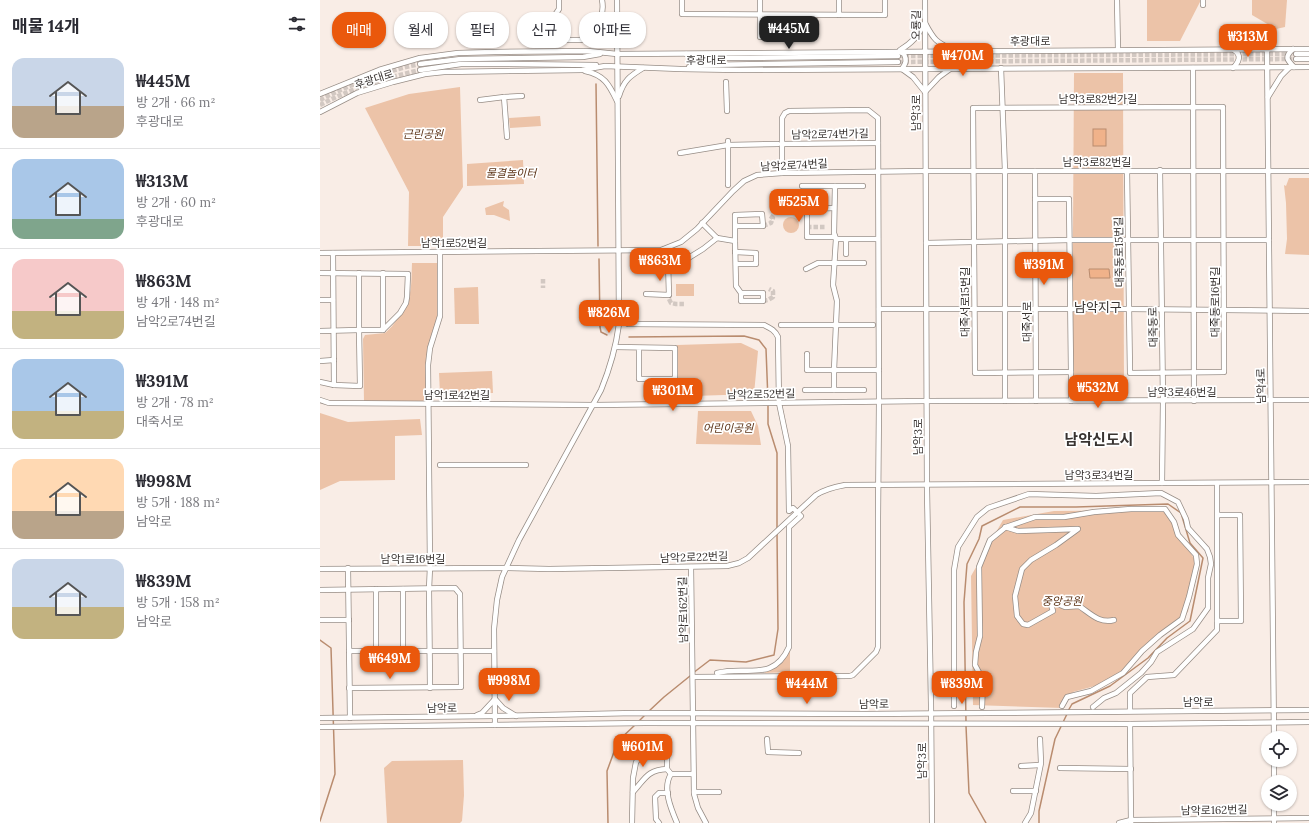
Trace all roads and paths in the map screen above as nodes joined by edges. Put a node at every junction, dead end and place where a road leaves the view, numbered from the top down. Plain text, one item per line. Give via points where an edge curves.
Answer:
1 (559, 0) edge
2 (602, 0) edge
3 (617, 0) edge
4 (682, 0) edge
5 (760, 0) edge
6 (839, 0) edge
7 (885, 0) edge
8 (925, 0) edge
9 (1117, 0) edge
10 (760, 15) junction
11 (839, 15) junction
12 (925, 22) junction
13 (760, 37) dead end
14 (1267, 49) junction
15 (1293, 49) junction
16 (1309, 49) edge
17 (1118, 50) junction
18 (1233, 50) junction
19 (924, 51) junction
20 (955, 51) junction
21 (605, 53) junction
22 (617, 54) junction
23 (898, 54) junction
24 (1309, 54) edge
25 (1309, 59) edge
26 (898, 62) tunnel mouth
27 (420, 64) tunnel mouth
28 (617, 64) junction
29 (605, 66) junction
30 (1267, 67) junction
31 (1292, 67) junction
32 (1309, 67) edge
33 (644, 68) junction
34 (1000, 68) junction
35 (1193, 68) junction
36 (1233, 68) junction
37 (680, 69) junction
38 (902, 69) junction
39 (925, 69) junction
40 (950, 69) junction
41 (420, 70) tunnel mouth
42 (582, 70) junction
43 (726, 82) dead end
44 (925, 92) junction
45 (320, 94) edge
46 (522, 96) dead end
47 (504, 97) junction
48 (1268, 97) junction
49 (480, 100) dead end
50 (618, 102) junction
51 (1193, 107) junction
52 (1003, 108) junction
53 (727, 111) dead end
54 (320, 112) edge
55 (507, 137) dead end
56 (728, 143) junction
57 (878, 143) junction
58 (780, 144) junction
59 (680, 153) dead end
60 (1160, 170) junction
61 (1194, 170) junction
62 (1224, 170) junction
63 (926, 171) junction
64 (973, 171) junction
65 (1005, 171) junction
66 (1035, 171) junction
67 (1127, 171) junction
68 (1269, 171) junction
69 (1309, 171) edge
70 (878, 172) junction
71 (782, 173) junction
72 (728, 185) dead end
73 (802, 186) dead end
74 (835, 186) junction
75 (863, 186) dead end
76 (1035, 199) junction
77 (834, 208) junction
78 (702, 224) junction
79 (735, 226) junction
80 (717, 238) junction
81 (835, 238) junction
82 (878, 239) junction
83 (846, 240) junction
84 (1070, 240) junction
85 (1128, 240) junction
86 (1161, 240) junction
87 (1194, 240) junction
88 (1224, 240) junction
89 (1269, 240) junction
90 (735, 241) junction
91 (1006, 241) junction
92 (1035, 241) junction
93 (974, 242) junction
94 (926, 243) junction
95 (618, 250) junction
96 (440, 252) junction
97 (736, 252) junction
98 (320, 253) edge
99 (333, 253) junction
100 (846, 254) dead end
101 (668, 262) junction
102 (654, 263) dead end
103 (864, 263) dead end
104 (736, 264) junction
105 (833, 264) junction
106 (806, 269) dead end
107 (320, 273) edge
108 (333, 273) junction
109 (359, 273) junction
110 (383, 273) junction
111 (741, 293) junction
112 (646, 294) dead end
113 (320, 300) edge
114 (333, 300) junction
115 (1036, 308) junction
116 (1070, 308) junction
117 (879, 309) junction
118 (926, 309) junction
119 (974, 309) junction
120 (1004, 309) junction
121 (1129, 309) junction
122 (1162, 309) junction
123 (1194, 310) junction
124 (1224, 310) junction
125 (1270, 311) junction
126 (1309, 311) edge
127 (628, 324) dead end
128 (782, 325) dead end
129 (836, 325) junction
130 (873, 325) dead end
131 (334, 330) junction
132 (359, 330) junction
133 (383, 330) junction
134 (320, 331) edge
135 (615, 347) junction
136 (639, 349) junction
137 (807, 354) dead end
138 (334, 360) junction
139 (320, 361) edge
140 (834, 370) junction
141 (879, 370) junction
142 (1071, 372) junction
143 (1162, 372) junction
144 (1194, 372) junction
145 (1004, 373) junction
146 (1036, 373) junction
147 (320, 382) edge
148 (334, 385) junction
149 (805, 390) dead end
150 (834, 390) junction
151 (864, 390) dead end
152 (320, 400) edge
153 (1309, 400) edge
154 (926, 401) junction
155 (1005, 401) junction
156 (1036, 401) junction
157 (1071, 401) junction
158 (1163, 401) junction
159 (1194, 401) junction
160 (1270, 401) junction
161 (879, 402) junction
162 (779, 403) junction
163 (428, 404) junction
164 (594, 405) junction
165 (526, 464) dead end
166 (440, 465) dead end
167 (1271, 482) junction
168 (1309, 482) edge
169 (1217, 483) junction
170 (927, 484) junction
171 (1162, 484) junction
172 (878, 485) junction
173 (797, 512) junction
174 (1218, 515) junction
175 (1005, 527) junction
176 (430, 567) junction
177 (692, 567) junction
178 (320, 568) edge
179 (348, 568) junction
180 (506, 568) junction
181 (376, 589) junction
182 (403, 589) junction
183 (429, 589) junction
184 (320, 590) edge
185 (348, 590) junction
186 (320, 620) edge
187 (349, 620) junction
188 (1114, 620) dead end
189 (1217, 621) junction
190 (349, 651) junction
191 (376, 651) junction
192 (403, 651) junction
193 (429, 651) junction
194 (460, 651) junction
195 (494, 651) junction
196 (717, 673) dead end
197 (693, 676) junction
198 (349, 688) junction
199 (430, 688) junction
200 (495, 699) junction
201 (954, 706) dead end
202 (1062, 706) dead end
203 (982, 707) dead end
204 (1093, 707) dead end
205 (1309, 710) edge
206 (1130, 711) junction
207 (1273, 711) junction
208 (931, 712) junction
209 (693, 713) junction
210 (495, 716) junction
211 (516, 716) junction
212 (470, 717) junction
213 (320, 718) edge
214 (348, 718) junction
215 (1274, 722) junction
216 (1309, 722) edge
217 (693, 724) junction
218 (931, 724) junction
219 (1130, 724) junction
220 (495, 726) junction
221 (320, 727) edge
222 (1274, 731) edge
223 (767, 739) dead end
224 (1040, 739) dead end
225 (799, 753) dead end
226 (1040, 765) junction
227 (1021, 766) dead end
228 (1060, 768) dead end
229 (667, 769) junction
230 (1131, 769) junction
231 (671, 774) junction
232 (693, 774) junction
233 (1013, 791) dead end
234 (1036, 791) junction
235 (694, 792) junction
236 (719, 792) dead end
237 (633, 793) junction
238 (668, 793) junction
239 (1309, 818) edge
240 (1131, 821) edge
241 (1274, 821) edge
242 (632, 823) edge
243 (659, 823) edge
244 (677, 823) edge
245 (706, 823) edge
246 (932, 823) edge
247 (1025, 823) edge
248 (1119, 823) edge

1 - 2 street via 559,9 551,21 566,40 580,40 590,38 598,25 602,16
3 - 22 street
4 - 10 street via 682,14
5 - 10 street
6 - 11 street
7 - 11 street via 885,15
8 - 12 street, 오룡길
9 - 17 street
10 - 11 street
10 - 13 street
12 - 19 street, 오룡길
12 - 20 street via 938,43
12 - 23 street via 914,40
14 - 15 street, 후광대로
14 - 18 street, 후광대로
14 - 30 street, 남악4로
15 - 16 street, 후광대로
15 - 31 street via 1287,57
17 - 18 street, 후광대로
17 - 20 street, 후광대로
18 - 36 street via 1238,52 1239,62
19 - 20 street, 후광대로
19 - 23 street, 후광대로
19 - 39 street, 남악3로
21 - 22 street, 후광대로
21 - 27 street, 후광대로 via 583,57 461,59
21 - 45 street, 후광대로 via 494,52 420,58 379,70
22 - 23 street, 후광대로
22 - 28 street
23 - 38 street via 904,54 907,60
24 - 25 street via 1296,57
26 - 37 street, 후광대로 via 702,65
28 - 29 street, 후광대로
28 - 33 street, 후광대로
28 - 50 street
29 - 41 street, 후광대로 via 461,64
29 - 42 street, 후광대로
30 - 31 street, 후광대로
30 - 36 street, 후광대로
30 - 48 street, 남악4로
31 - 32 street, 후광대로
31 - 48 street via 1281,76
33 - 37 street, 후광대로
33 - 50 street via 622,86
34 - 35 street, 후광대로
34 - 40 street, 후광대로
34 - 52 street
35 - 36 street, 후광대로
35 - 51 street
37 - 38 street, 후광대로
38 - 39 street, 후광대로
38 - 44 street
39 - 40 street, 후광대로
39 - 44 street, 남악3로
40 - 44 street
42 - 50 street via 595,73 604,79
42 - 54 street, 후광대로 via 458,71 425,74 357,93
43 - 53 street
44 - 63 street, 남악3로
46 - 47 street
47 - 49 street
47 - 55 street
48 - 68 street, 남악4로
50 - 95 street
51 - 52 street, 남악3로82번가길
51 - 61 street
51 - 62 street, 남악3로82번가길 via 1223,107
52 - 64 street, 남악3로82번가길 via 973,108
52 - 65 street
56 - 58 street
56 - 59 street
56 - 72 street
57 - 58 street, 남악2로74번가길
57 - 58 street, 남악2로74번가길 via 878,118 868,110 813,110 785,113 782,118
57 - 70 street, 남악2로74번가길
58 - 71 street, 남악2로74번가길
60 - 61 street, 남악3로82번길
60 - 67 street, 남악3로82번길
60 - 86 street, 대죽동로
61 - 62 street, 남악3로82번길
61 - 87 street
62 - 68 street, 남악3로82번길
62 - 88 street, 대죽동로16번길
63 - 64 street, 남악3로82번길
63 - 70 street, 남악2로74번길
63 - 94 street, 남악3로
64 - 65 street, 남악3로82번길
64 - 93 street, 대죽서로15번길
65 - 66 street, 남악3로82번길
65 - 91 street
66 - 67 street, 남악3로82번길
66 - 76 street, 대죽서로
67 - 85 street, 대죽동로15번길
68 - 69 street, 남악3로82번길
68 - 89 street, 남악4로
70 - 71 street, 남악2로74번길
70 - 82 street
71 - 78 street, 남악2로74번길 via 757,176 744,181
73 - 74 street
74 - 75 street
74 - 77 street
76 - 84 street via 1069,199
76 - 92 street, 대죽서로
77 - 81 street
77 - 81 street via 807,209 807,237
78 - 80 street
78 - 95 street, 남악2로74번길 via 681,242 662,250
79 - 79 street via 736,215 762,214 763,226
79 - 90 street
80 - 90 street
80 - 101 street via 682,262
81 - 83 street
81 - 105 street
82 - 83 street
82 - 117 street
83 - 100 street
84 - 85 street
84 - 92 street
84 - 116 street
85 - 86 street
85 - 121 street, 대죽동로15번길
86 - 87 street
86 - 122 street, 대죽동로
87 - 88 street
87 - 123 street
88 - 89 street
88 - 124 street, 대죽동로16번길
89 - 125 street, 남악4로
90 - 97 street
91 - 92 street
91 - 93 street
91 - 120 street
92 - 115 street, 대죽서로
93 - 94 street
93 - 119 street, 대죽서로15번길
94 - 118 street, 남악3로
95 - 96 street, 남악1로52번길
95 - 135 street via 619,324
96 - 99 street, 남악1로52번길
96 - 163 street via 440,316 429,353
97 - 104 street
97 - 104 street via 756,253 756,264
98 - 99 street, 남악1로52번길
99 - 108 street
101 - 102 street
101 - 112 street via 669,297
103 - 105 street
104 - 111 street via 736,286
105 - 106 street via 818,263
105 - 129 street via 833,285 837,301
107 - 108 street
108 - 109 street
108 - 114 street
109 - 110 street
109 - 132 street
110 - 133 street
110 - 133 street via 408,274 406,303
111 - 111 street via 741,301 763,300 763,293
113 - 114 street
114 - 131 street
115 - 116 street
115 - 120 street
115 - 146 street, 대죽서로
116 - 121 street
116 - 142 street
117 - 118 street
117 - 141 street
118 - 119 street
118 - 154 street, 남악3로
119 - 120 street
119 - 145 street, 대죽서로15번길 via 975,373
120 - 145 street
121 - 122 street
121 - 143 street, 대죽동로15번길 via 1130,373
122 - 123 street
122 - 143 street, 대죽동로
123 - 124 street
123 - 144 street
124 - 125 street
124 - 144 street, 대죽동로16번길 via 1224,372
125 - 126 street
125 - 160 street, 남악4로
127 - 162 street via 745,324 771,328 778,337
128 - 129 street
129 - 130 street
129 - 140 street
131 - 132 street
131 - 134 street
131 - 138 street
132 - 133 street
132 - 148 street via 360,386
135 - 136 street
135 - 164 street via 607,376
136 - 136 street via 675,348 675,379 639,379
137 - 140 street via 807,370
138 - 139 street
138 - 148 street
140 - 141 street
140 - 150 street
141 - 161 street
142 - 146 street, 대죽서로15번길
142 - 157 street
143 - 144 street, 대죽동로16번길
143 - 158 street, 대죽동로
144 - 159 street
145 - 146 street, 대죽서로15번길
145 - 155 street
146 - 156 street, 대죽서로
147 - 148 street
149 - 150 street
150 - 151 street
152 - 163 street, 남악1로42번길 via 329,403
153 - 160 street, 남악3로46번길
154 - 155 street, 남악3로46번길
154 - 161 street, 남악2로52번길
154 - 170 street, 남악3로
155 - 156 street, 남악3로46번길
156 - 157 street, 남악3로46번길
157 - 158 street, 남악3로46번길
158 - 159 street, 남악3로46번길
158 - 171 street, 대죽동로
159 - 160 street, 남악3로46번길
160 - 167 street, 남악4로
161 - 162 street, 남악2로52번길
161 - 172 street
162 - 164 street, 남악2로52번길
162 - 173 street via 788,446 789,511 793,508
163 - 164 street, 남악1로42번길
163 - 176 street
164 - 180 street
165 - 166 street
167 - 168 street, 남악3로34번길
167 - 169 street, 남악3로34번길
167 - 207 street, 남악4로
169 - 171 street, 남악3로34번길
169 - 174 street
170 - 171 street, 남악3로34번길
170 - 172 street, 남악2로22번길
170 - 208 street, 남악3로
172 - 173 street, 남악2로22번길 via 845,485 822,490
172 - 197 street via 879,642 876,652 854,675
173 - 177 street, 남악2로22번길 via 748,558 721,567
173 - 196 street via 801,516 789,527 789,647 786,654 779,663 762,671 727,670
174 - 189 street
174 - 189 street via 1240,515 1241,621
175 - 188 street via 1018,531 1078,529 1056,546 1031,560 1022,569 1015,596 1017,616 1023,624 1028,625 1053,611 1053,602 1065,607 1079,606 1090,615 1107,622
175 - 202 street via 1035,517 1064,517 1131,509 1166,509 1178,535 1196,555 1197,564 1182,619 1151,643 1123,673 1092,691 1067,697
175 - 203 street via 990,540 979,567 980,636 975,665 983,680
176 - 179 street, 남악1로16번길
176 - 180 street, 남악1로16번길
176 - 183 street
177 - 180 street, 남악2로22번길
177 - 197 street, 남악로162번길
178 - 179 street, 남악1로16번길
179 - 185 street
180 - 195 street via 497,600
181 - 182 street
181 - 185 street
181 - 191 street
182 - 183 street
182 - 192 street
183 - 193 street
183 - 194 street via 455,588 460,594
184 - 185 street
185 - 187 street
186 - 187 street
187 - 190 street
189 - 206 street via 1217,630 1174,675 1147,677 1130,693
190 - 191 street
190 - 198 street
191 - 192 street
192 - 193 street
193 - 194 street
193 - 199 street
194 - 195 street
194 - 199 street via 461,687
195 - 200 street
197 - 209 street
198 - 199 street
198 - 214 street
200 - 210 street
200 - 211 street
200 - 212 street via 482,713
201 - 204 street via 954,570 958,547 977,517 988,508 1029,494 1161,494 1178,502 1188,528 1207,549 1211,564 1208,578 1208,608 1193,629 1157,652 1152,662 1141,673
205 - 207 street, 남악로
206 - 207 street, 남악로
206 - 208 street, 남악로
207 - 215 street, 남악4로
208 - 209 street, 남악로
208 - 218 street, 남악3로
209 - 211 street, 남악로
209 - 217 street
210 - 211 street, 남악로
210 - 212 street, 남악로
210 - 220 street
212 - 214 street, 남악로
213 - 214 street, 남악로
215 - 216 street, 남악로
215 - 219 street, 남악로
215 - 222 street, 남악4로
217 - 218 street, 남악로
217 - 220 street, 남악로
217 - 232 street
218 - 219 street, 남악로
218 - 246 street, 남악3로
219 - 230 street
220 - 221 street, 남악로
223 - 225 street via 768,752
224 - 226 street
226 - 227 street
226 - 234 street
228 - 230 street
229 - 231 street
229 - 237 street via 652,772
229 - 237 street via 667,756 642,756 636,762
230 - 240 street
231 - 232 street
231 - 238 street via 667,780
232 - 235 street
233 - 234 street
234 - 247 street via 1031,813
235 - 236 street
235 - 245 street via 698,808
237 - 242 street
238 - 243 street via 659,793 655,797 656,819
238 - 244 street
239 - 241 street, 남악로162번길
240 - 241 street, 남악로162번길
240 - 248 street, 남악로162번길

